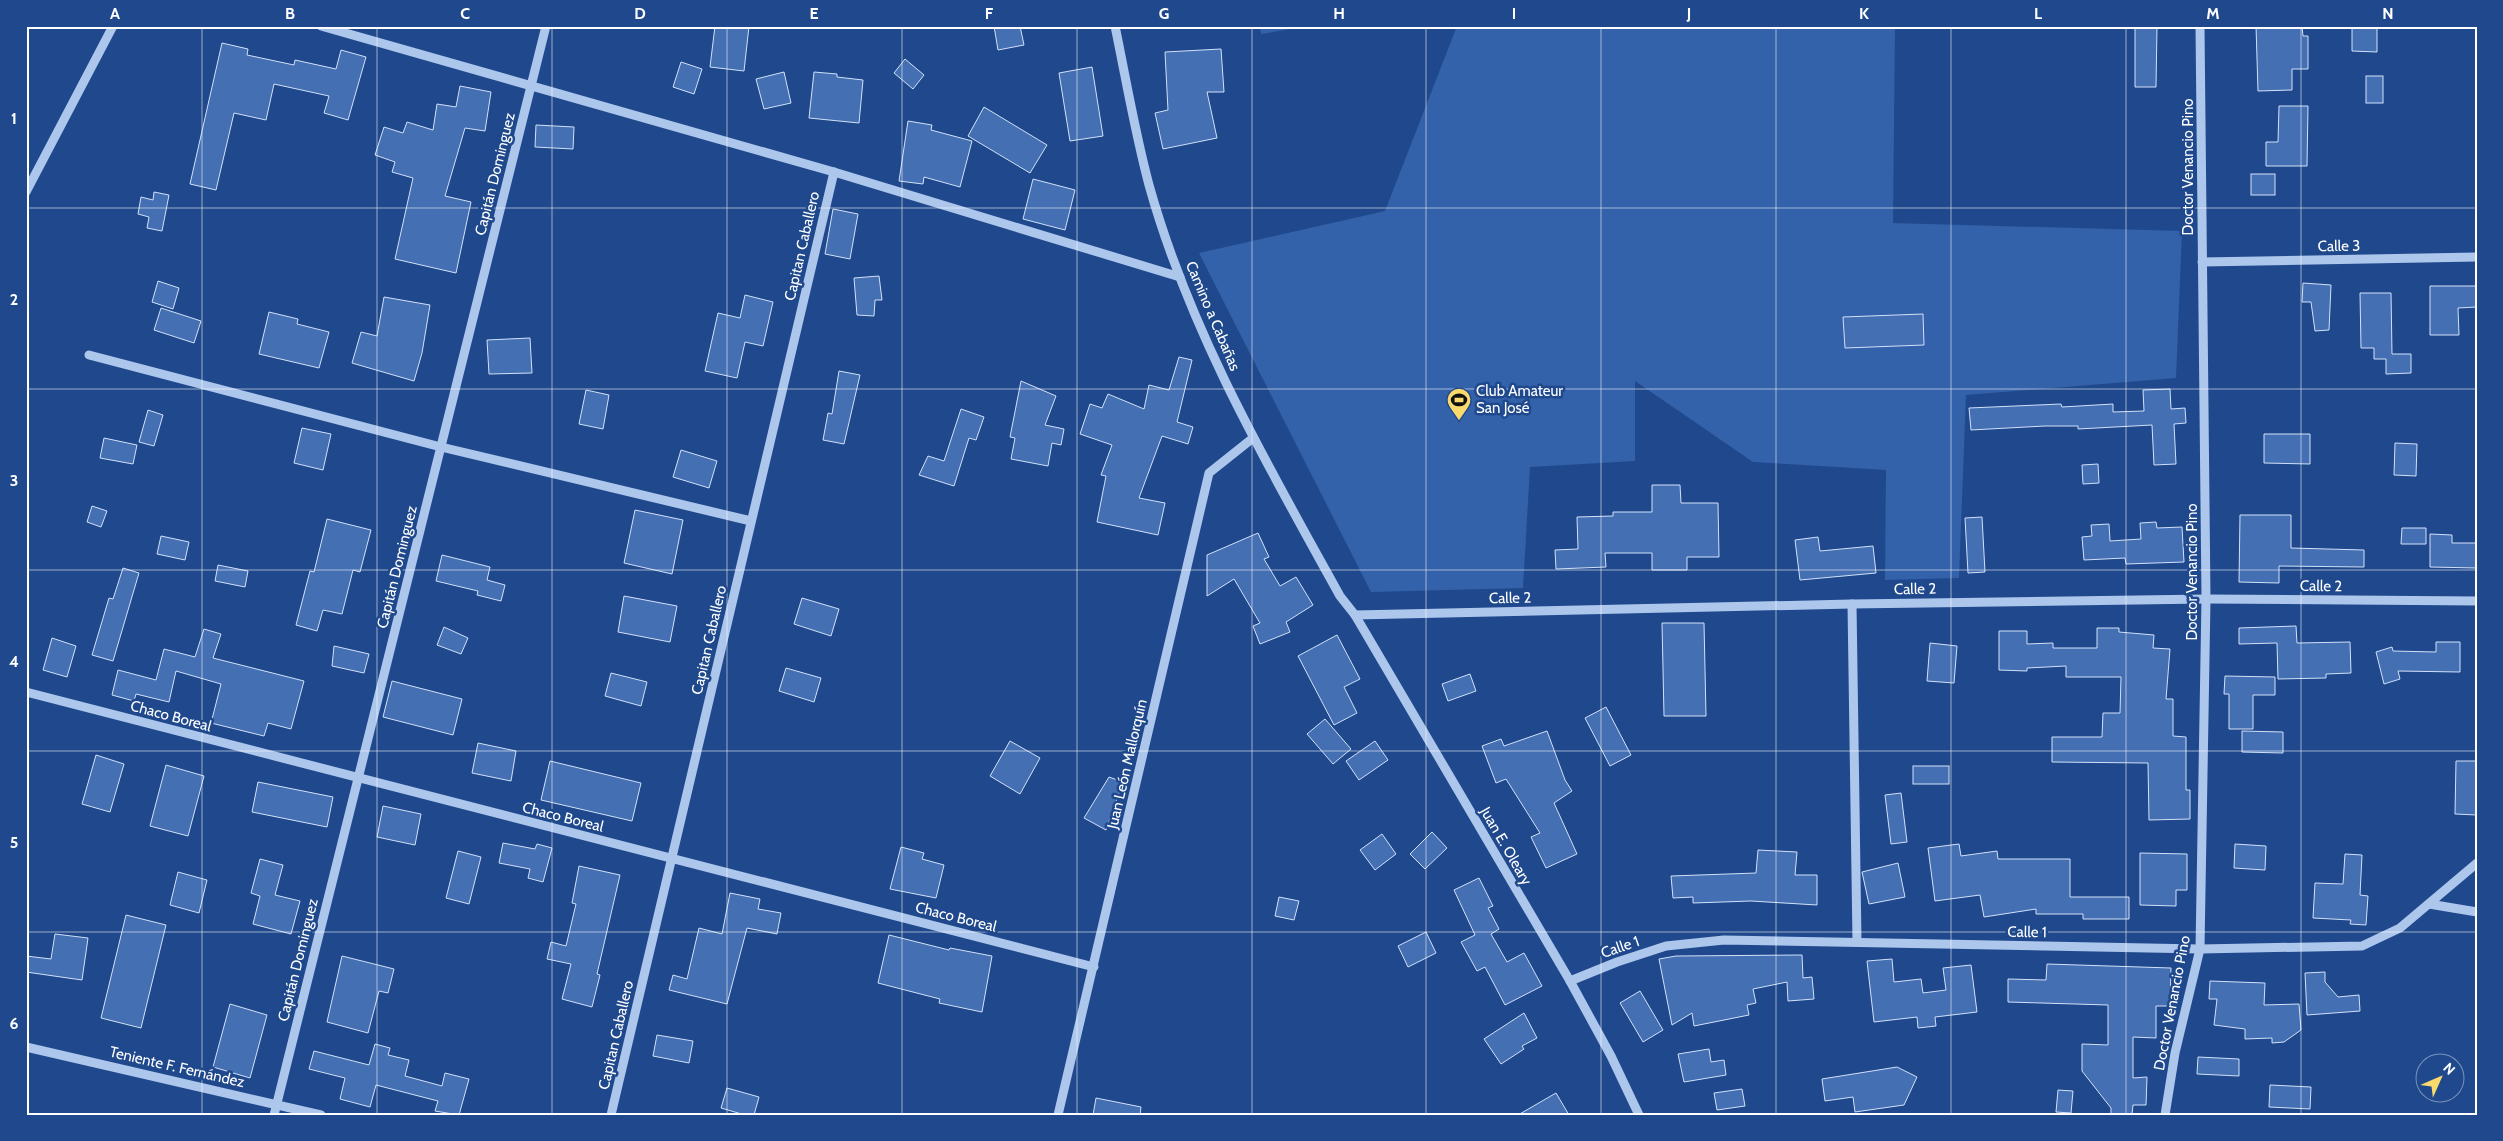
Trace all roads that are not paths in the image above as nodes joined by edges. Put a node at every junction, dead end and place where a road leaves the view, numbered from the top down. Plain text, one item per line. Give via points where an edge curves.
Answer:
1 (113, 26) edge
2 (321, 26) edge
3 (546, 26) edge
4 (1115, 26) edge
5 (2200, 26) edge
6 (531, 86) junction
7 (834, 172) junction
8 (26, 192) edge
9 (2477, 257) edge
10 (2202, 262) junction
11 (1180, 277) junction
12 (89, 355) dead end
13 (1253, 438) junction
14 (441, 447) junction
15 (751, 521) junction
16 (1340, 596) joint
17 (2206, 599) junction
18 (2477, 601) edge
19 (1852, 604) junction
20 (1355, 615) junction
21 (26, 692) edge
22 (358, 779) junction
23 (672, 859) junction
24 (2477, 863) edge
25 (2429, 904) junction
26 (2477, 912) edge
27 (1857, 942) junction
28 (2200, 949) junction
29 (1094, 967) junction
30 (1570, 981) junction
31 (26, 1047) edge
32 (276, 1104) junction
33 (274, 1115) edge
34 (321, 1115) edge
35 (611, 1115) edge
36 (1058, 1115) edge
37 (1639, 1115) edge
38 (2165, 1115) edge

1 - 8 street
2 - 6 street
3 - 6 street, Capitán Dominguez
4 - 11 street, Camino a Cabañas via 1149,185
5 - 10 street, Doctor Venancio Pino
6 - 7 street
6 - 14 street, Capitán Dominguez
7 - 11 street
7 - 15 street, Capitan Caballero
9 - 10 street, Calle 3
10 - 17 street, Doctor Venancio Pino
11 - 13 street, Camino a Cabañas
12 - 14 street
13 - 16 street, Camino a Cabañas
13 - 29 street, Juan León Mallorquín via 1209,474
14 - 15 street
14 - 22 street, Capitán Dominguez
15 - 23 street, Capitan Caballero
16 - 20 street, Juan E. Oleary
17 - 18 street, Calle 2
17 - 19 street, Calle 2
17 - 28 street, Doctor Venancio Pino
19 - 20 street, Calle 2
19 - 27 street
20 - 30 street, Juan E. Oleary
21 - 22 street, Chaco Boreal
22 - 23 street, Chaco Boreal
22 - 32 street, Capitán Dominguez
23 - 29 street, Chaco Boreal
23 - 35 street, Capitan Caballero
24 - 25 street, Calle 1
25 - 26 street
25 - 28 street, Calle 1 via 2400,928 2362,946
27 - 28 street, Calle 1
27 - 30 street, Calle 1 via 1724,940 1666,946
28 - 38 street, Doctor Venancio Pino via 2175,1053
29 - 36 street, Juan León Mallorquín
30 - 37 street, Juan E. Oleary via 1612,1056
31 - 32 street, Teniente F. Fernández
32 - 33 street, Capitán Dominguez
32 - 34 street, Teniente F. Fernández

